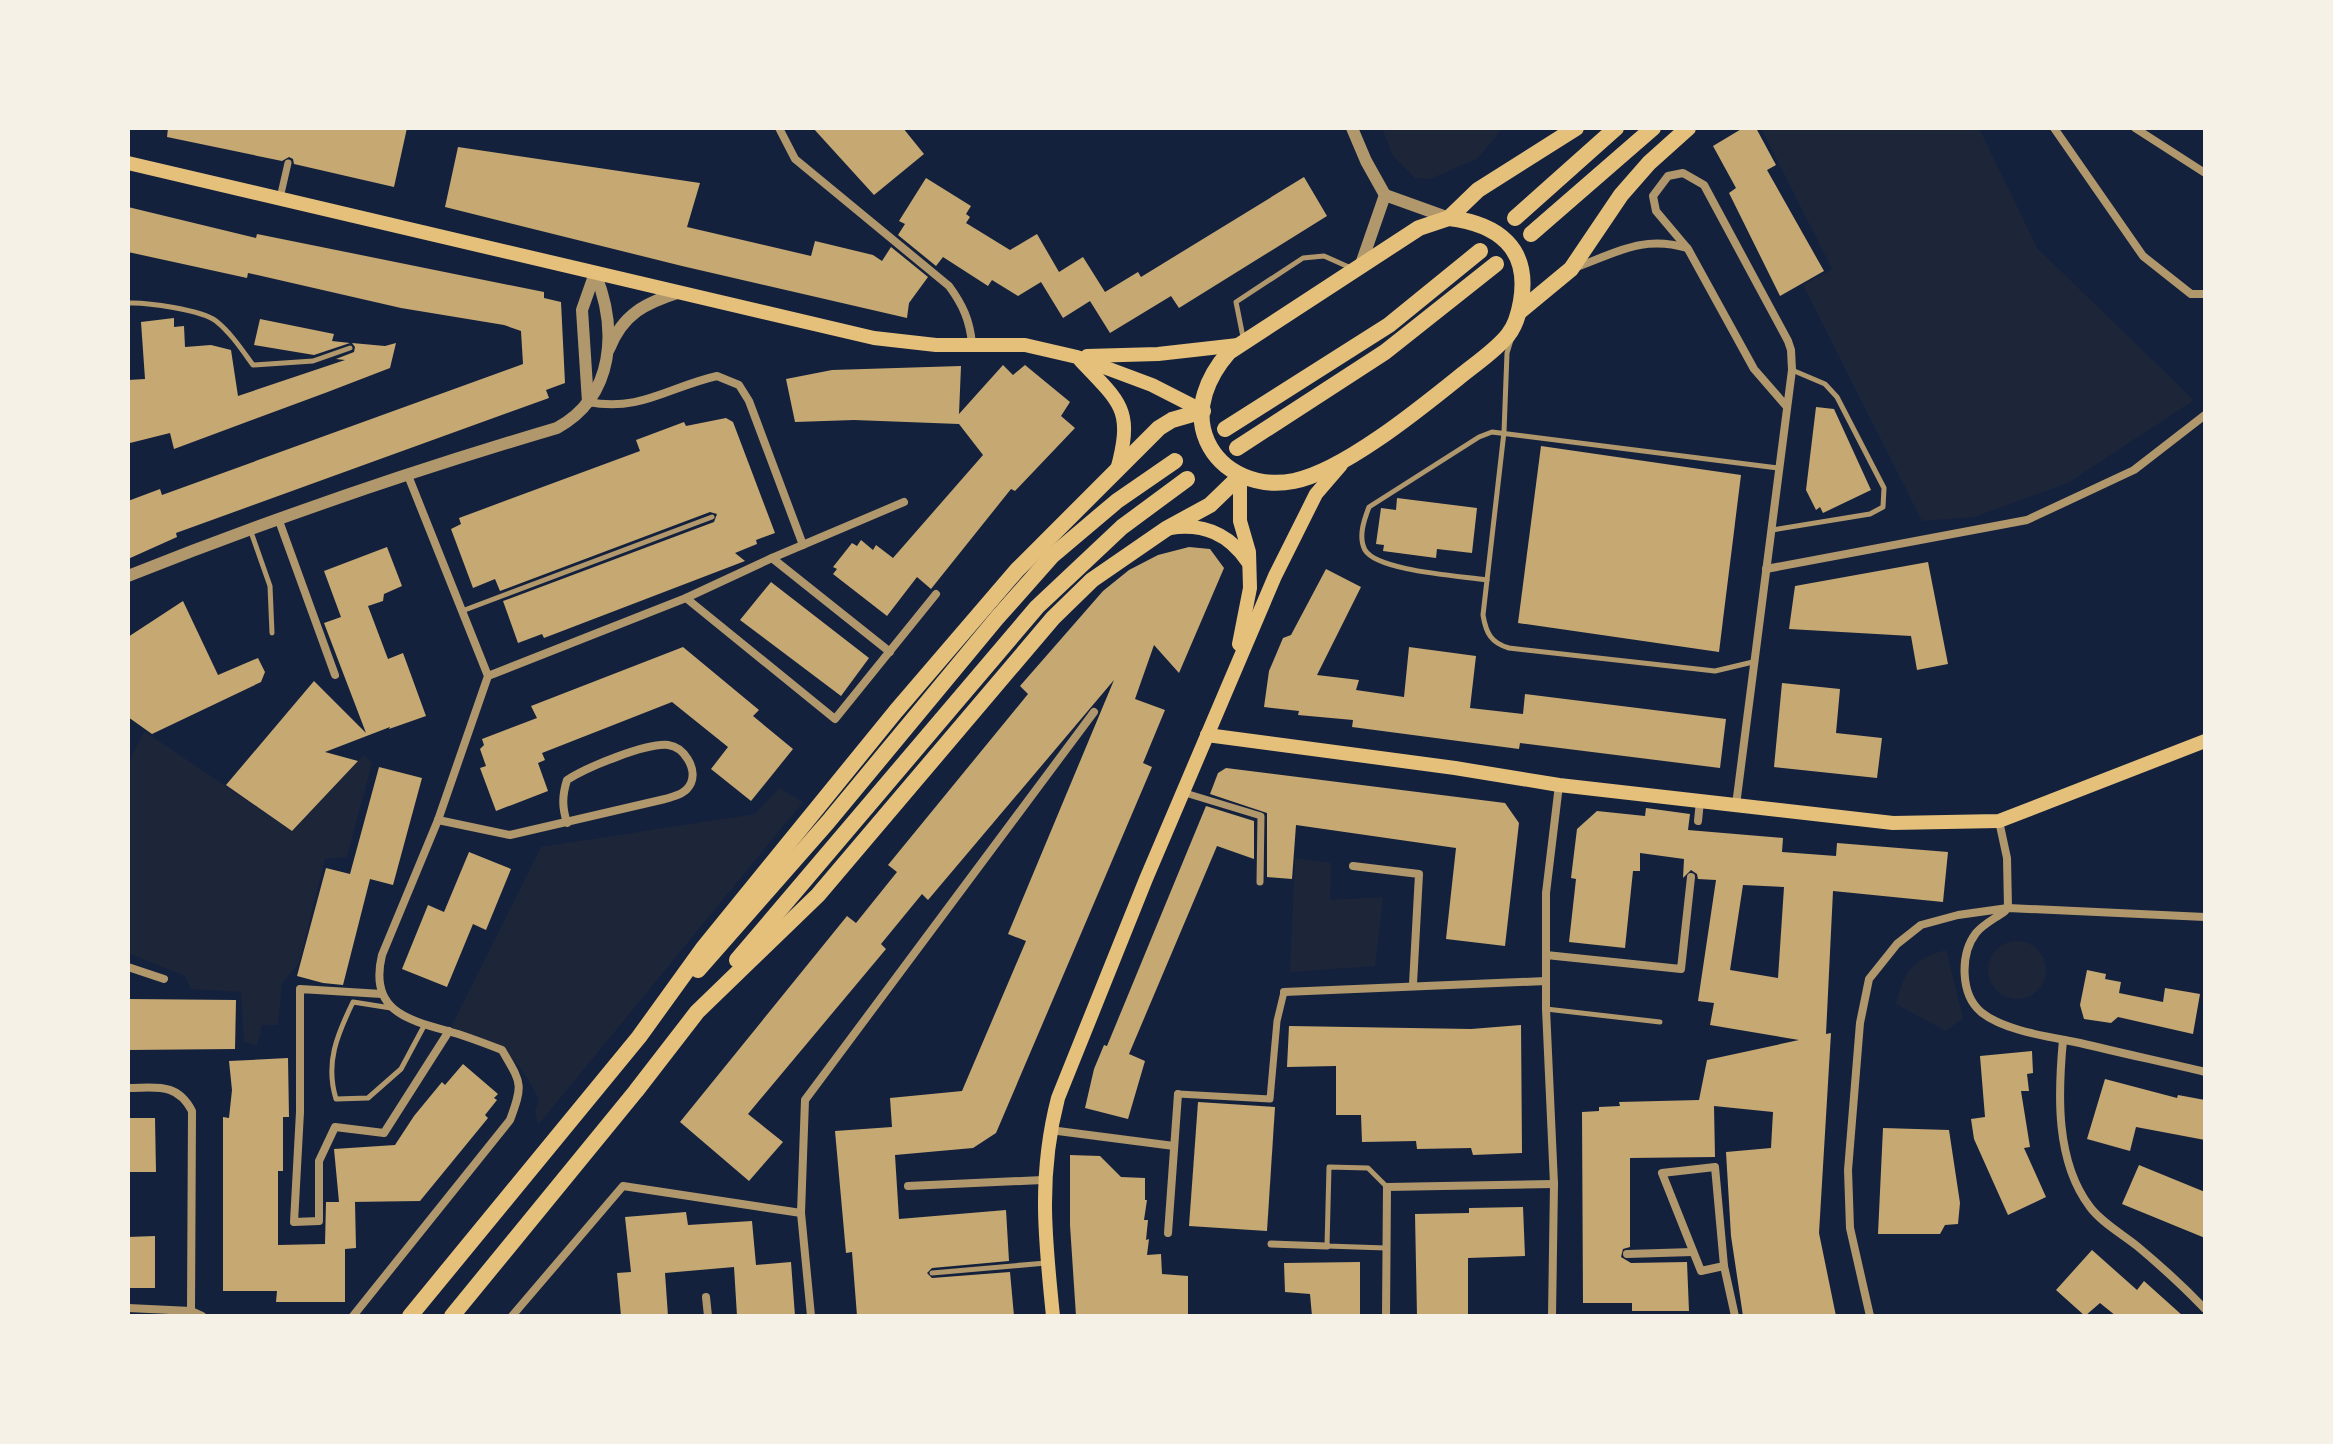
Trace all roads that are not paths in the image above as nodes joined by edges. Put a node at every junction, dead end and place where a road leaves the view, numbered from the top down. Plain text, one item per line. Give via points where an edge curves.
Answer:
1 (779, 128) edge
2 (1352, 128) edge
3 (1576, 128) edge
4 (1616, 128) edge
5 (1653, 128) edge
6 (1688, 128) edge
7 (2054, 128) edge
8 (2135, 128) edge
9 (128, 163) edge
10 (288, 163) dead end
11 (2205, 172) edge
12 (1385, 195) junction
13 (280, 198) junction
14 (1449, 218) junction
15 (1515, 218) dead end
16 (1531, 234) dead end
17 (1688, 249) junction
18 (1480, 251) dead end
19 (1496, 264) dead end
20 (1358, 269) junction
21 (1571, 269) junction
22 (595, 273) junction
23 (680, 292) junction
24 (2205, 294) edge
25 (128, 303) edge
26 (1517, 318) junction
27 (972, 344) junction
28 (1241, 344) junction
29 (350, 348) dead end
30 (608, 352) junction
31 (1077, 357) junction
32 (1792, 370) junction
33 (588, 402) junction
34 (1787, 407) junction
35 (1203, 411) junction
36 (2205, 415) edge
37 (1225, 429) dead end
38 (1504, 432) junction
39 (1237, 448) dead end
40 (1353, 453) junction
41 (1175, 461) dead end
42 (1778, 468) junction
43 (1117, 471) junction
44 (407, 473) junction
45 (1240, 476) junction
46 (1187, 479) dead end
47 (904, 502) dead end
48 (712, 517) dead end
49 (278, 518) junction
50 (249, 528) junction
51 (1166, 529) junction
52 (1771, 530) junction
53 (803, 545) junction
54 (772, 558) junction
55 (1250, 566) junction
56 (1766, 569) junction
57 (128, 576) edge
58 (1487, 580) junction
59 (936, 594) dead end
60 (686, 598) junction
61 (462, 611) junction
62 (272, 633) dead end
63 (890, 652) junction
64 (1754, 662) junction
65 (335, 675) dead end
66 (488, 676) junction
67 (1232, 676) junction
68 (1094, 712) dead end
69 (1207, 735) junction
70 (2205, 741) edge
71 (1559, 785) junction
72 (1182, 792) junction
73 (1700, 801) junction
74 (1736, 805) junction
75 (438, 820) junction
76 (1698, 821) dead end
77 (1999, 821) junction
78 (567, 823) junction
79 (1353, 866) dead end
80 (1691, 877) dead end
81 (1260, 882) dead end
82 (2008, 908) junction
83 (2205, 917) edge
84 (1546, 955) junction
85 (128, 967) edge
86 (164, 979) dead end
87 (1546, 981) junction
88 (1413, 984) junction
89 (1284, 992) joint
90 (382, 994) junction
91 (391, 1008) junction
92 (1546, 1009) junction
93 (697, 1012) junction
94 (1660, 1022) dead end
95 (424, 1026) junction
96 (449, 1031) junction
97 (639, 1037) junction
98 (2063, 1040) junction
99 (2205, 1072) edge
100 (128, 1088) edge
101 (1178, 1094) joint
102 (1049, 1130) junction
103 (1174, 1146) junction
104 (1043, 1180) junction
105 (1554, 1184) junction
106 (908, 1186) dead end
107 (1387, 1187) junction
108 (801, 1213) junction
109 (1168, 1233) dead end
110 (1271, 1244) dead end
111 (1327, 1246) junction
112 (1387, 1248) junction
113 (1693, 1252) junction
114 (1627, 1254) dead end
115 (1047, 1263) junction
116 (1724, 1266) junction
117 (932, 1273) dead end
118 (706, 1297) dead end
119 (128, 1308) edge
120 (2205, 1309) edge
121 (191, 1311) junction
122 (202, 1316) edge
123 (353, 1316) edge
124 (410, 1316) edge
125 (452, 1316) edge
126 (512, 1316) edge
127 (708, 1316) edge
128 (811, 1316) edge
129 (1053, 1316) edge
130 (1386, 1316) edge
131 (1552, 1316) edge
132 (1735, 1316) edge
133 (1870, 1316) edge

1 - 27 street via 795,159 949,286 964,307
2 - 12 street
3 - 14 main road via 1478,190
4 - 15 main road
5 - 16 main road
6 - 21 main road via 1621,195
7 - 24 street via 2143,256 2191,294
8 - 11 street
9 - 13 main road
10 - 13 street
12 - 14 street
12 - 20 street
13 - 22 main road
14 - 20 main road via 1419,228
14 - 26 main road via 1487,227 1506,239 1517,255 1523,273
17 - 21 street via 1645,243
17 - 32 street via 1654,204 1661,181 1674,173 1704,185 1788,341
17 - 34 street via 1754,369
18 - 37 main road via 1389,325
19 - 39 main road via 1385,352
20 - 28 main road
20 - 28 lane via 1324,256 1301,259 1236,302
21 - 26 main road
22 - 23 main road
22 - 30 street via 606,299
22 - 33 street via 582,310
23 - 27 main road via 874,338
23 - 30 street via 649,302 628,318
25 - 29 lane via 214,319 253,365 313,361
26 - 38 lane via 1507,353
26 - 40 main road via 1491,352
27 - 31 main road via 1025,345
28 - 31 main road
28 - 35 main road via 1210,376
30 - 33 street via 602,378
31 - 35 main road
31 - 43 main road via 1118,401 1124,416
32 - 34 street
32 - 52 lane via 1825,384 1837,397 1885,498 1883,507 1870,514
33 - 44 street via 557,428
33 - 53 street via 640,403 717,376 739,385
34 - 42 street
35 - 43 main road via 1159,428
35 - 45 main road via 1211,449
36 - 56 street via 2134,470 2027,520
38 - 42 lane
38 - 58 lane
38 - 58 lane via 1479,437 1369,507 1362,534 1370,556 1388,565
40 - 45 main road via 1294,481
40 - 67 main road via 1316,494 1298,527
41 - 97 main road via 1083,528 1043,567
42 - 52 street
43 - 97 main road via 1017,570 896,711 704,947
44 - 49 street
44 - 61 street
45 - 51 main road via 1217,500
45 - 55 main road via 1240,521
46 - 93 main road via 1122,527 1037,607
47 - 53 street
48 - 61 lane
49 - 50 street
49 - 65 street
50 - 57 street
50 - 62 lane via 270,586
51 - 55 main road via 1196,527 1220,534
51 - 93 main road via 1092,580 1053,618 818,895
52 - 56 street
53 - 54 street
54 - 60 street
54 - 63 street
55 - 67 main road
56 - 64 street
58 - 64 lane via 1485,629 1498,645 1715,671
59 - 63 street
60 - 63 street via 835,719
60 - 66 street
61 - 66 street
64 - 74 street
66 - 75 street
67 - 69 main road
68 - 108 street via 805,1100
69 - 71 main road
69 - 72 main road
70 - 77 main road
71 - 73 main road
71 - 84 street via 1548,861
72 - 81 street via 1261,816
72 - 102 main road via 1070,1062
73 - 74 main road
73 - 76 street
74 - 77 main road via 1893,823
75 - 78 street via 510,835
75 - 90 street via 382,955 377,976
77 - 82 street via 2007,858
78 - 78 street via 680,795 693,772 687,759 678,748 665,745 579,772 567,780 562,794
79 - 88 street via 1419,874
80 - 84 street via 1681,969
82 - 83 street
82 - 98 street via 1977,931 1967,949 1968,992 1979,1010 1998,1022
82 - 133 street via 1921,925 1897,944 1869,979 1860,1023 1848,1170 1850,1228
84 - 87 street
85 - 86 street
87 - 88 street
87 - 92 street
88 - 89 street
89 - 101 street via 1270,1099
90 - 91 street
90 - 96 street via 300,989 294,1222 319,1221 319,1161 335,1127 384,1133
91 - 95 street
91 - 95 lane via 353,1002 332,1059 336,1099 368,1098 401,1069
92 - 94 lane
92 - 105 street
93 - 125 main road
95 - 96 street
96 - 123 street via 502,1050 519,1080 520,1093 510,1120
97 - 124 main road
98 - 99 street
98 - 120 street via 2059,1082 2072,1178 2091,1208
100 - 121 street via 168,1088 186,1099 192,1111
101 - 103 street
102 - 103 street
102 - 104 main road
103 - 109 street
104 - 106 street
104 - 115 main road
105 - 107 street
105 - 131 street
107 - 111 lane via 1368,1168 1329,1167
107 - 112 street
108 - 126 street via 623,1186
108 - 128 street
110 - 111 street
111 - 112 lane
112 - 130 street
113 - 114 street
113 - 116 street via 1701,1271
113 - 116 street via 1662,1173 1715,1167
115 - 117 lane
115 - 129 main road
116 - 132 street
118 - 127 street
119 - 121 street
121 - 122 street

